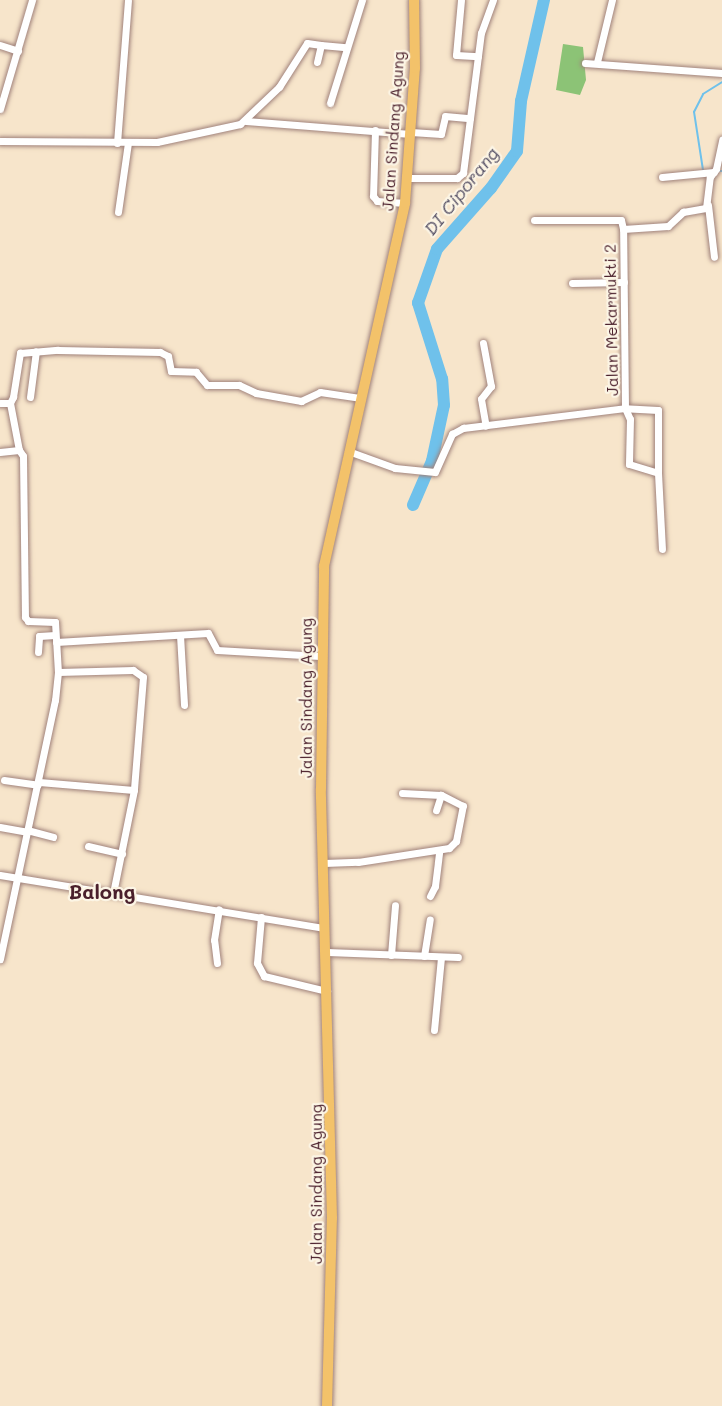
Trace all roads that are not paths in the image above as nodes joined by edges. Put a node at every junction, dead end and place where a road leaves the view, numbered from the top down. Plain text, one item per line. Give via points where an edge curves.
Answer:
1 (128, 0) edge
2 (362, 0) edge
3 (414, 0) edge
4 (461, 0) edge
5 (493, 0) edge
6 (612, 0) edge
7 (30, 1) edge
8 (0, 45) edge
9 (321, 45) junction
10 (346, 47) junction
11 (18, 51) junction
12 (478, 56) junction
13 (316, 62) dead end
14 (597, 62) junction
15 (585, 63) dead end
16 (722, 73) edge
17 (330, 102) dead end
18 (0, 109) edge
19 (470, 118) junction
20 (246, 121) junction
21 (375, 130) junction
22 (410, 133) junction
23 (722, 140) edge
24 (0, 141) edge
25 (117, 143) junction
26 (128, 143) junction
27 (714, 172) junction
28 (662, 177) dead end
29 (407, 178) junction
30 (405, 203) junction
31 (708, 204) junction
32 (118, 212) dead end
33 (534, 220) dead end
34 (623, 229) junction
35 (714, 257) dead end
36 (624, 282) junction
37 (572, 283) dead end
38 (483, 343) dead end
39 (36, 351) junction
40 (30, 397) dead end
41 (360, 398) junction
42 (0, 403) edge
43 (10, 403) junction
44 (625, 408) junction
45 (486, 426) junction
46 (19, 450) junction
47 (348, 451) junction
48 (0, 452) edge
49 (658, 473) junction
50 (662, 549) dead end
51 (180, 635) junction
52 (56, 638) junction
53 (38, 652) dead end
54 (320, 656) junction
55 (58, 672) junction
56 (184, 705) dead end
57 (4, 780) dead end
58 (38, 783) junction
59 (134, 790) junction
60 (402, 793) dead end
61 (441, 795) junction
62 (436, 810) dead end
63 (0, 827) edge
64 (27, 831) junction
65 (53, 837) dead end
66 (88, 846) dead end
67 (439, 851) junction
68 (122, 854) junction
69 (324, 863) junction
70 (0, 875) edge
71 (16, 878) junction
72 (113, 893) junction
73 (430, 896) dead end
74 (395, 904) dead end
75 (219, 909) junction
76 (261, 917) junction
77 (430, 919) dead end
78 (325, 928) junction
79 (327, 952) junction
80 (391, 955) junction
81 (424, 956) junction
82 (441, 957) junction
83 (458, 957) dead end
84 (0, 959) edge
85 (217, 963) dead end
86 (328, 991) junction
87 (434, 1030) dead end
88 (327, 1406) edge

1 - 25 street
2 - 10 street via 354,33
3 - 22 main road, Jalan Sindang Agung via 415,68
4 - 12 street via 456,55
5 - 12 street
6 - 14 street
7 - 11 street
8 - 11 street
9 - 10 street
9 - 13 street
9 - 20 street via 306,45 293,70
10 - 17 street
11 - 18 street
12 - 19 street
14 - 15 street
14 - 16 street
19 - 22 street via 446,116 441,134
19 - 29 street via 461,176
20 - 21 street
20 - 26 street via 157,142
21 - 22 street
21 - 30 street via 373,196 377,201
22 - 29 main road, Jalan Sindang Agung
23 - 27 street
24 - 25 street
25 - 26 street
26 - 32 street
27 - 28 street
27 - 31 street via 708,183
29 - 30 main road, Jalan Sindang Agung
30 - 41 main road, Jalan Sindang Agung
31 - 34 street, Jalan Mekarmukti 2 via 683,212 668,226
31 - 35 street
33 - 34 street via 621,220
34 - 36 street, Jalan Mekarmukti 2
36 - 37 street
36 - 44 street, Jalan Mekarmukti 2
38 - 45 street via 491,386 481,399
39 - 40 street
39 - 41 street via 160,352 168,356 171,371 196,372 207,385 239,385 256,393 301,401 320,392
39 - 43 street via 20,353
41 - 47 main road, Jalan Sindang Agung
42 - 43 street
43 - 46 street
44 - 45 street, Jalan Mekarmukti 2
44 - 49 street via 630,419 629,464
44 - 49 street via 658,410
45 - 47 street, Jalan Mekarmukti 2 via 454,432 435,472 395,468
46 - 48 street
46 - 52 street via 23,456 25,617 28,621 54,622
47 - 54 main road, Jalan Sindang Agung via 325,553
49 - 50 street
51 - 52 street
51 - 54 street via 211,634 217,650
51 - 56 street
52 - 53 street via 39,636
52 - 55 street
54 - 69 main road, Jalan Sindang Agung
55 - 58 street
55 - 59 street via 141,673
57 - 58 street
58 - 59 street
58 - 64 street
59 - 68 street
60 - 61 street
61 - 62 street
61 - 67 street via 463,806 456,842
63 - 64 street
64 - 65 street
64 - 71 street
66 - 68 street
67 - 69 street
67 - 73 street
68 - 72 street
69 - 78 main road, Jalan Sindang Agung
70 - 71 street
71 - 72 street
71 - 84 street
72 - 75 street
74 - 80 street
75 - 76 street
75 - 85 street via 214,940
76 - 78 street
76 - 86 street via 257,963 264,976
77 - 81 street
78 - 79 main road, Jalan Sindang Agung
79 - 80 street
79 - 86 main road, Jalan Sindang Agung
80 - 81 street
81 - 82 street
82 - 83 street
82 - 87 street
86 - 88 main road, Jalan Sindang Agung via 332,1218

